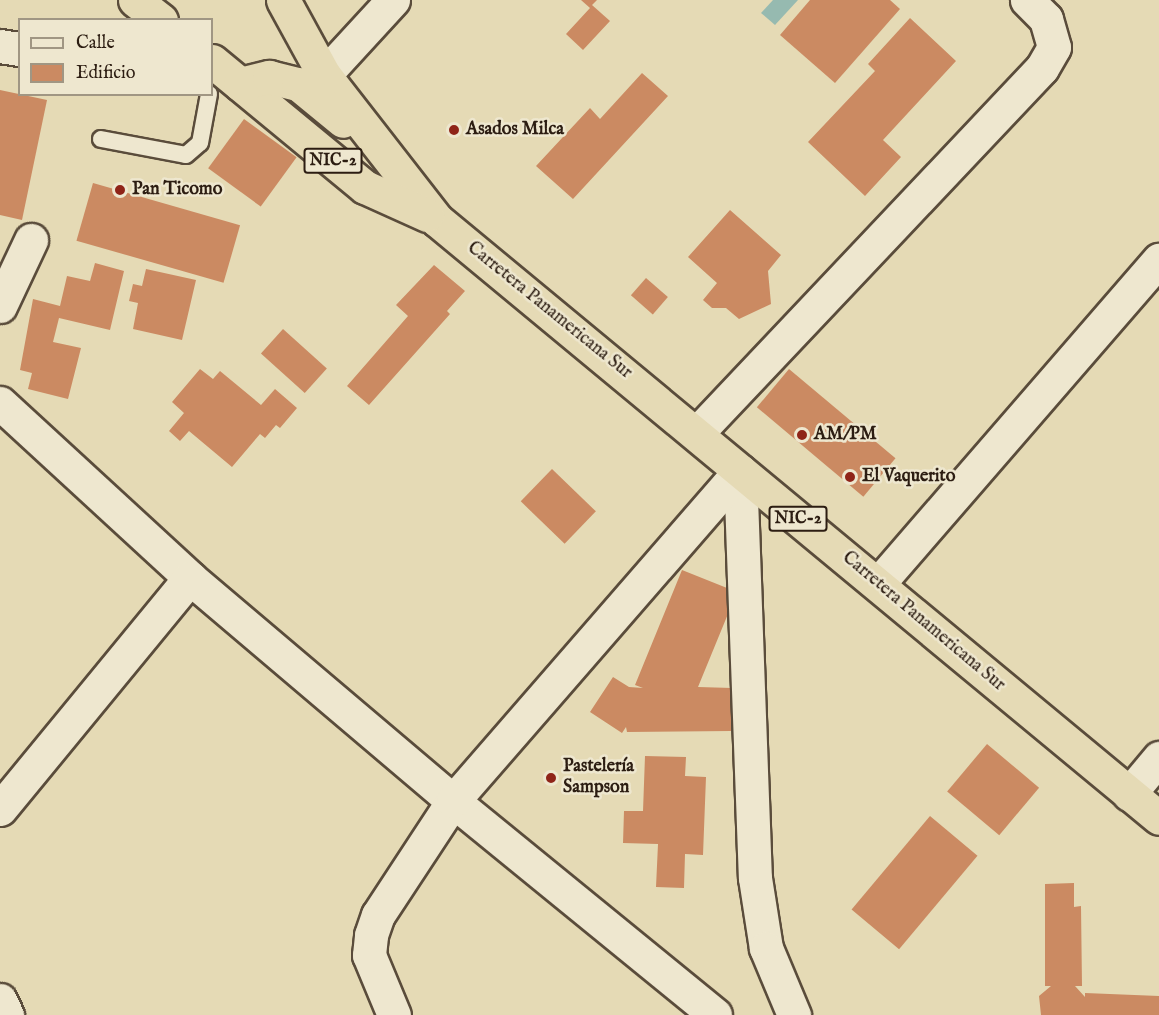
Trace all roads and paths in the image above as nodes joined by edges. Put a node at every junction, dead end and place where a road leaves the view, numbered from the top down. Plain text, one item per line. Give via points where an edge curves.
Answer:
1 (125, 0) edge
2 (135, 0) edge
3 (393, 0) edge
4 (1027, 0) edge
5 (289, 13) edge
6 (130, 18) edge
7 (158, 18) edge
8 (0, 46) edge
9 (18, 49) edge
10 (213, 64) edge
11 (324, 75) junction
12 (219, 79) edge
13 (209, 96) edge
14 (101, 139) dead end
15 (381, 152) junction
16 (437, 220) junction
17 (31, 240) dead end
18 (1159, 260) edge
19 (0, 306) edge
20 (0, 403) edge
21 (697, 432) junction
22 (740, 471) junction
23 (190, 578) junction
24 (878, 584) junction
25 (1159, 758) edge
26 (1129, 794) junction
27 (453, 801) junction
28 (0, 809) edge
29 (1159, 818) edge
30 (0, 1000) edge
31 (7, 1015) edge
32 (394, 1015) edge
33 (715, 1015) edge
34 (794, 1015) edge

1 - 6 street
2 - 7 highway
3 - 11 street
4 - 21 street via 1046,18 1054,47 1042,68
5 - 11 highway, Carretera Panamericana Sur / NIC-2
5 - 12 highway via 285,60
8 - 9 street
10 - 12 highway, Carretera Panamericana Sur / NIC-2
11 - 15 highway, Carretera Panamericana Sur / NIC-2
12 - 15 highway via 270,77 297,84
12 - 16 highway, Carretera Panamericana Sur / NIC-2 via 365,188
13 - 14 lane via 200,143 186,154
15 - 16 highway, Carretera Panamericana Sur / NIC-2
16 - 21 highway, Carretera Panamericana Sur / NIC-2
17 - 19 street
18 - 24 street
20 - 23 street
21 - 22 highway, Carretera Panamericana Sur / NIC-2
22 - 24 highway, Carretera Panamericana Sur / NIC-2
22 - 27 street
22 - 34 street via 755,878 766,948
23 - 27 street
23 - 28 street
24 - 26 highway, Carretera Panamericana Sur / NIC-2
25 - 26 street
26 - 29 highway, Carretera Panamericana Sur / NIC-2
27 - 32 street via 378,915 370,935 369,955
27 - 33 street
30 - 31 street

